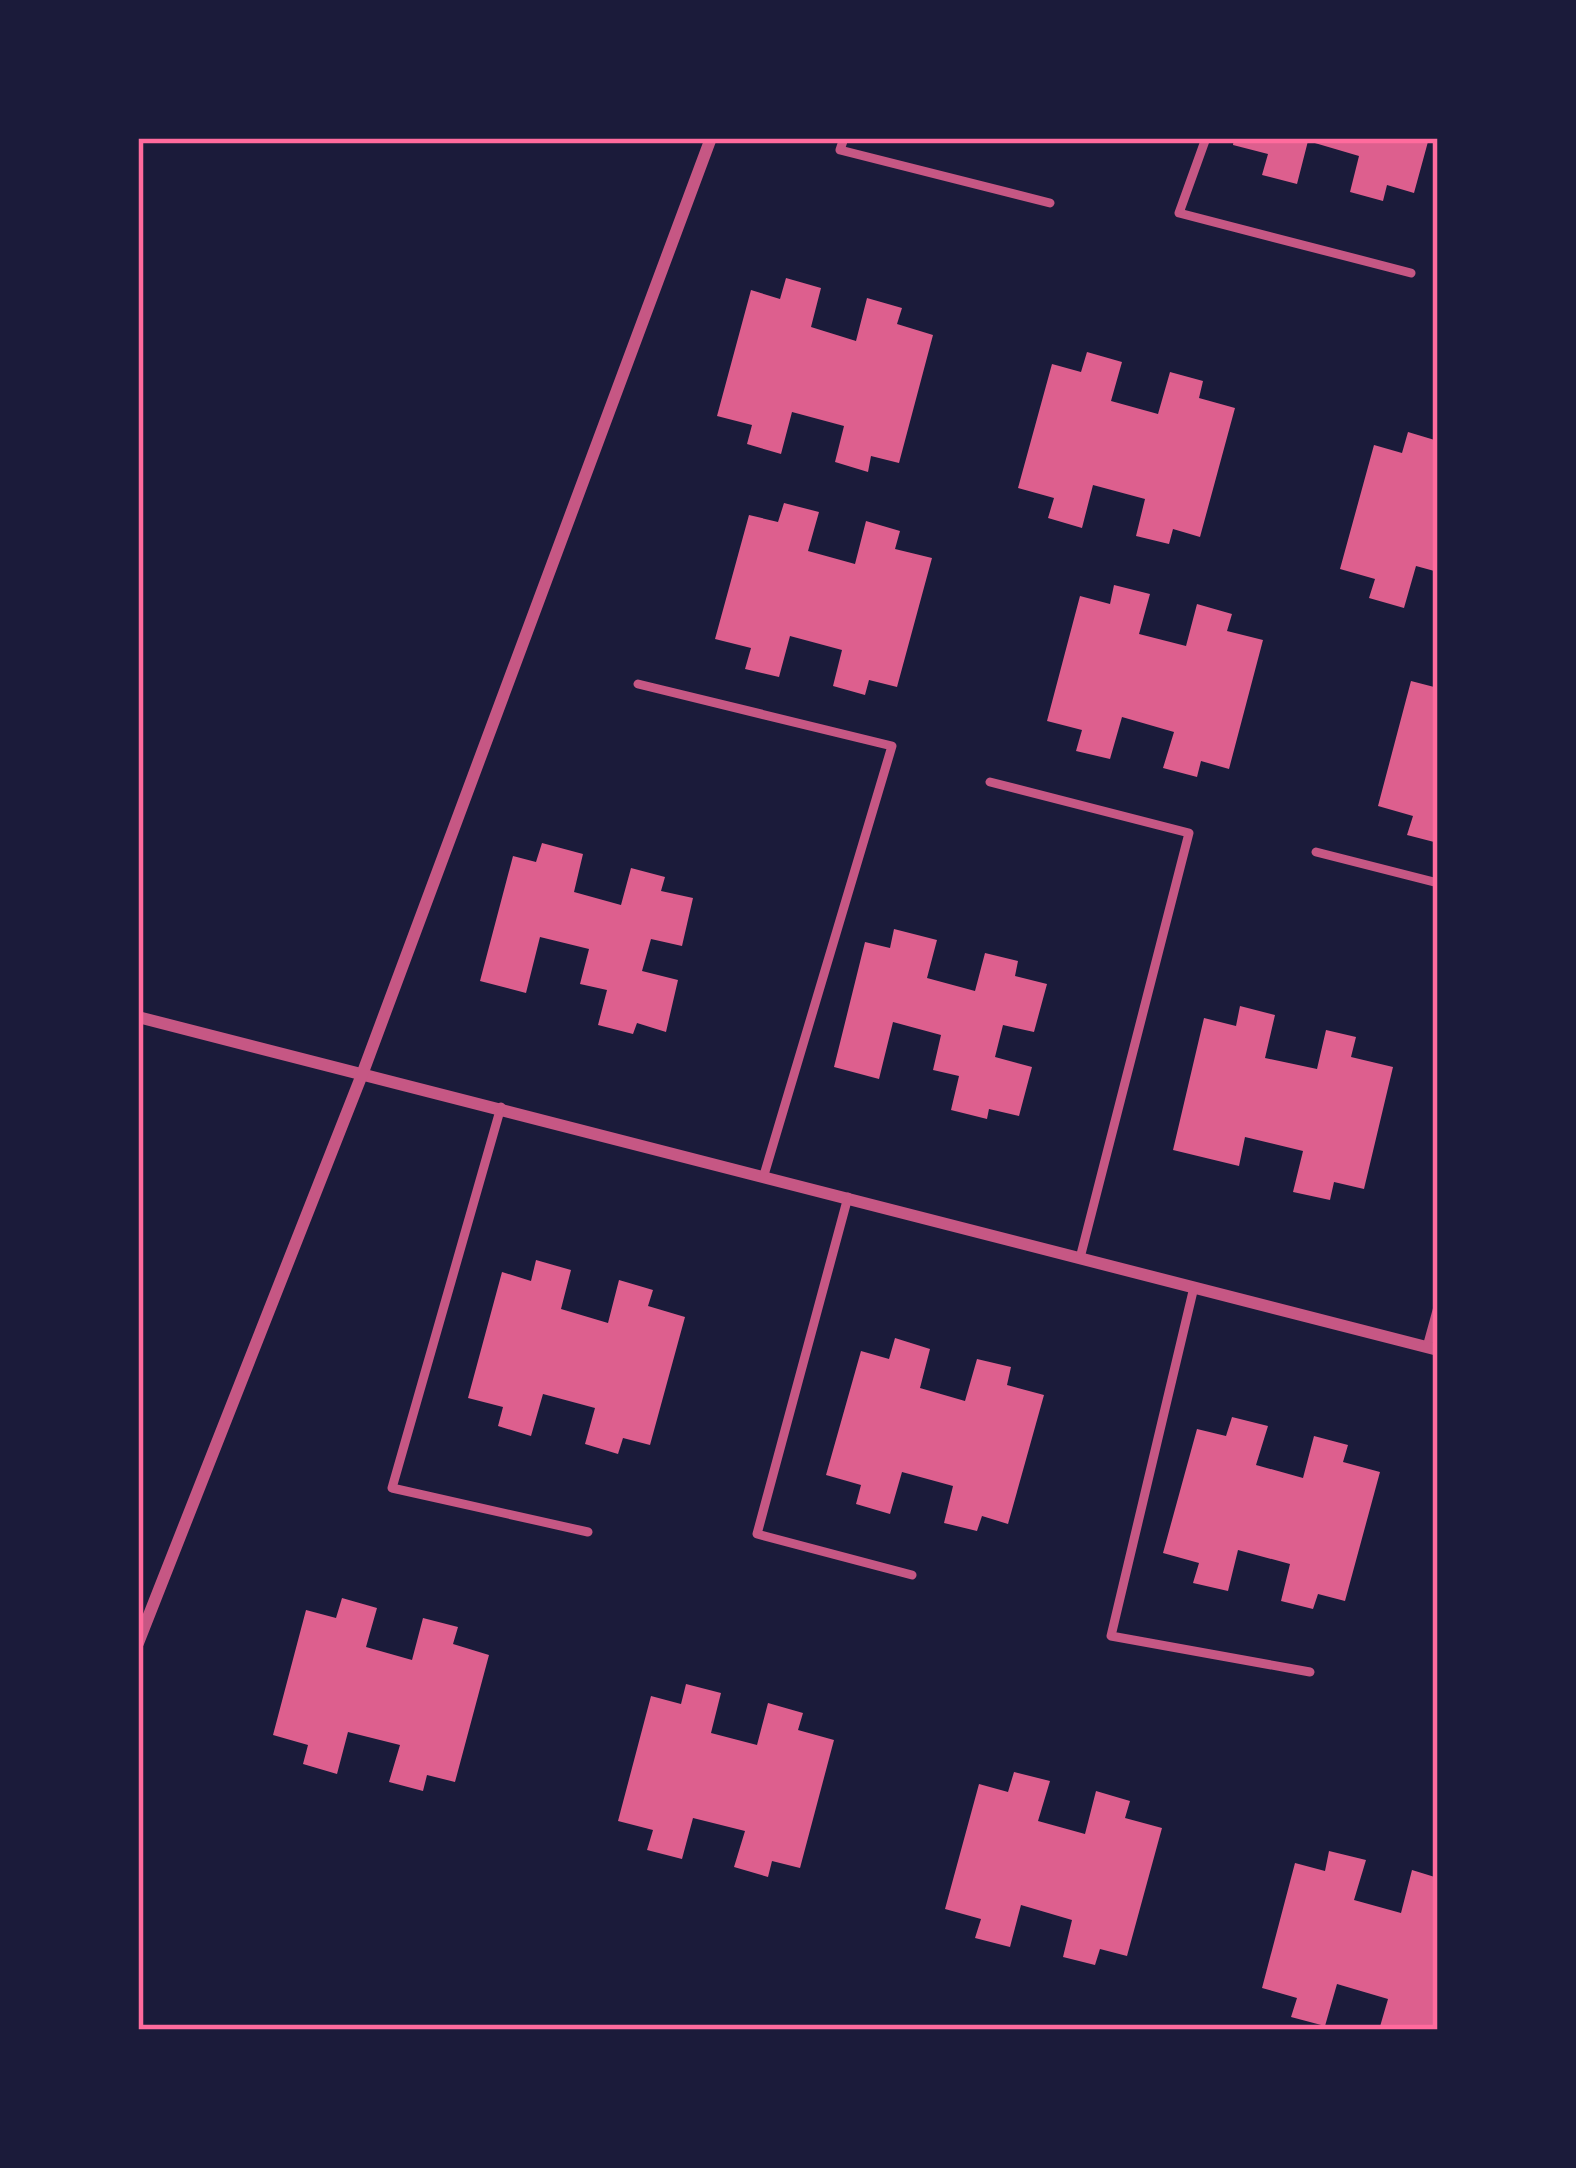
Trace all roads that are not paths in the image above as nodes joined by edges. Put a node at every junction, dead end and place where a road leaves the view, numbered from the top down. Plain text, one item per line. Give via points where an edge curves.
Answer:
1 (711, 138) edge
2 (844, 138) edge
3 (1206, 138) edge
4 (1050, 202) dead end
5 (1411, 274) dead end
6 (638, 684) dead end
7 (990, 782) dead end
8 (1316, 852) dead end
9 (1438, 883) edge
10 (138, 1017) edge
11 (363, 1072) junction
12 (501, 1107) junction
13 (764, 1175) junction
14 (848, 1197) junction
15 (1080, 1258) junction
16 (1194, 1287) junction
17 (1438, 1307) edge
18 (1432, 1348) edge
19 (588, 1532) dead end
20 (912, 1575) dead end
21 (138, 1643) edge
22 (1310, 1672) dead end

1 - 11 street
2 - 4 lane via 840,151
3 - 5 lane via 1179,213
6 - 13 lane via 892,746
7 - 15 lane via 1189,833
8 - 9 lane
10 - 11 street
11 - 12 street
11 - 21 street
12 - 13 street
12 - 19 lane via 392,1488
13 - 14 street
14 - 15 street
14 - 20 lane via 757,1534
15 - 16 street
16 - 18 street
16 - 22 lane via 1111,1636
17 - 18 lane

